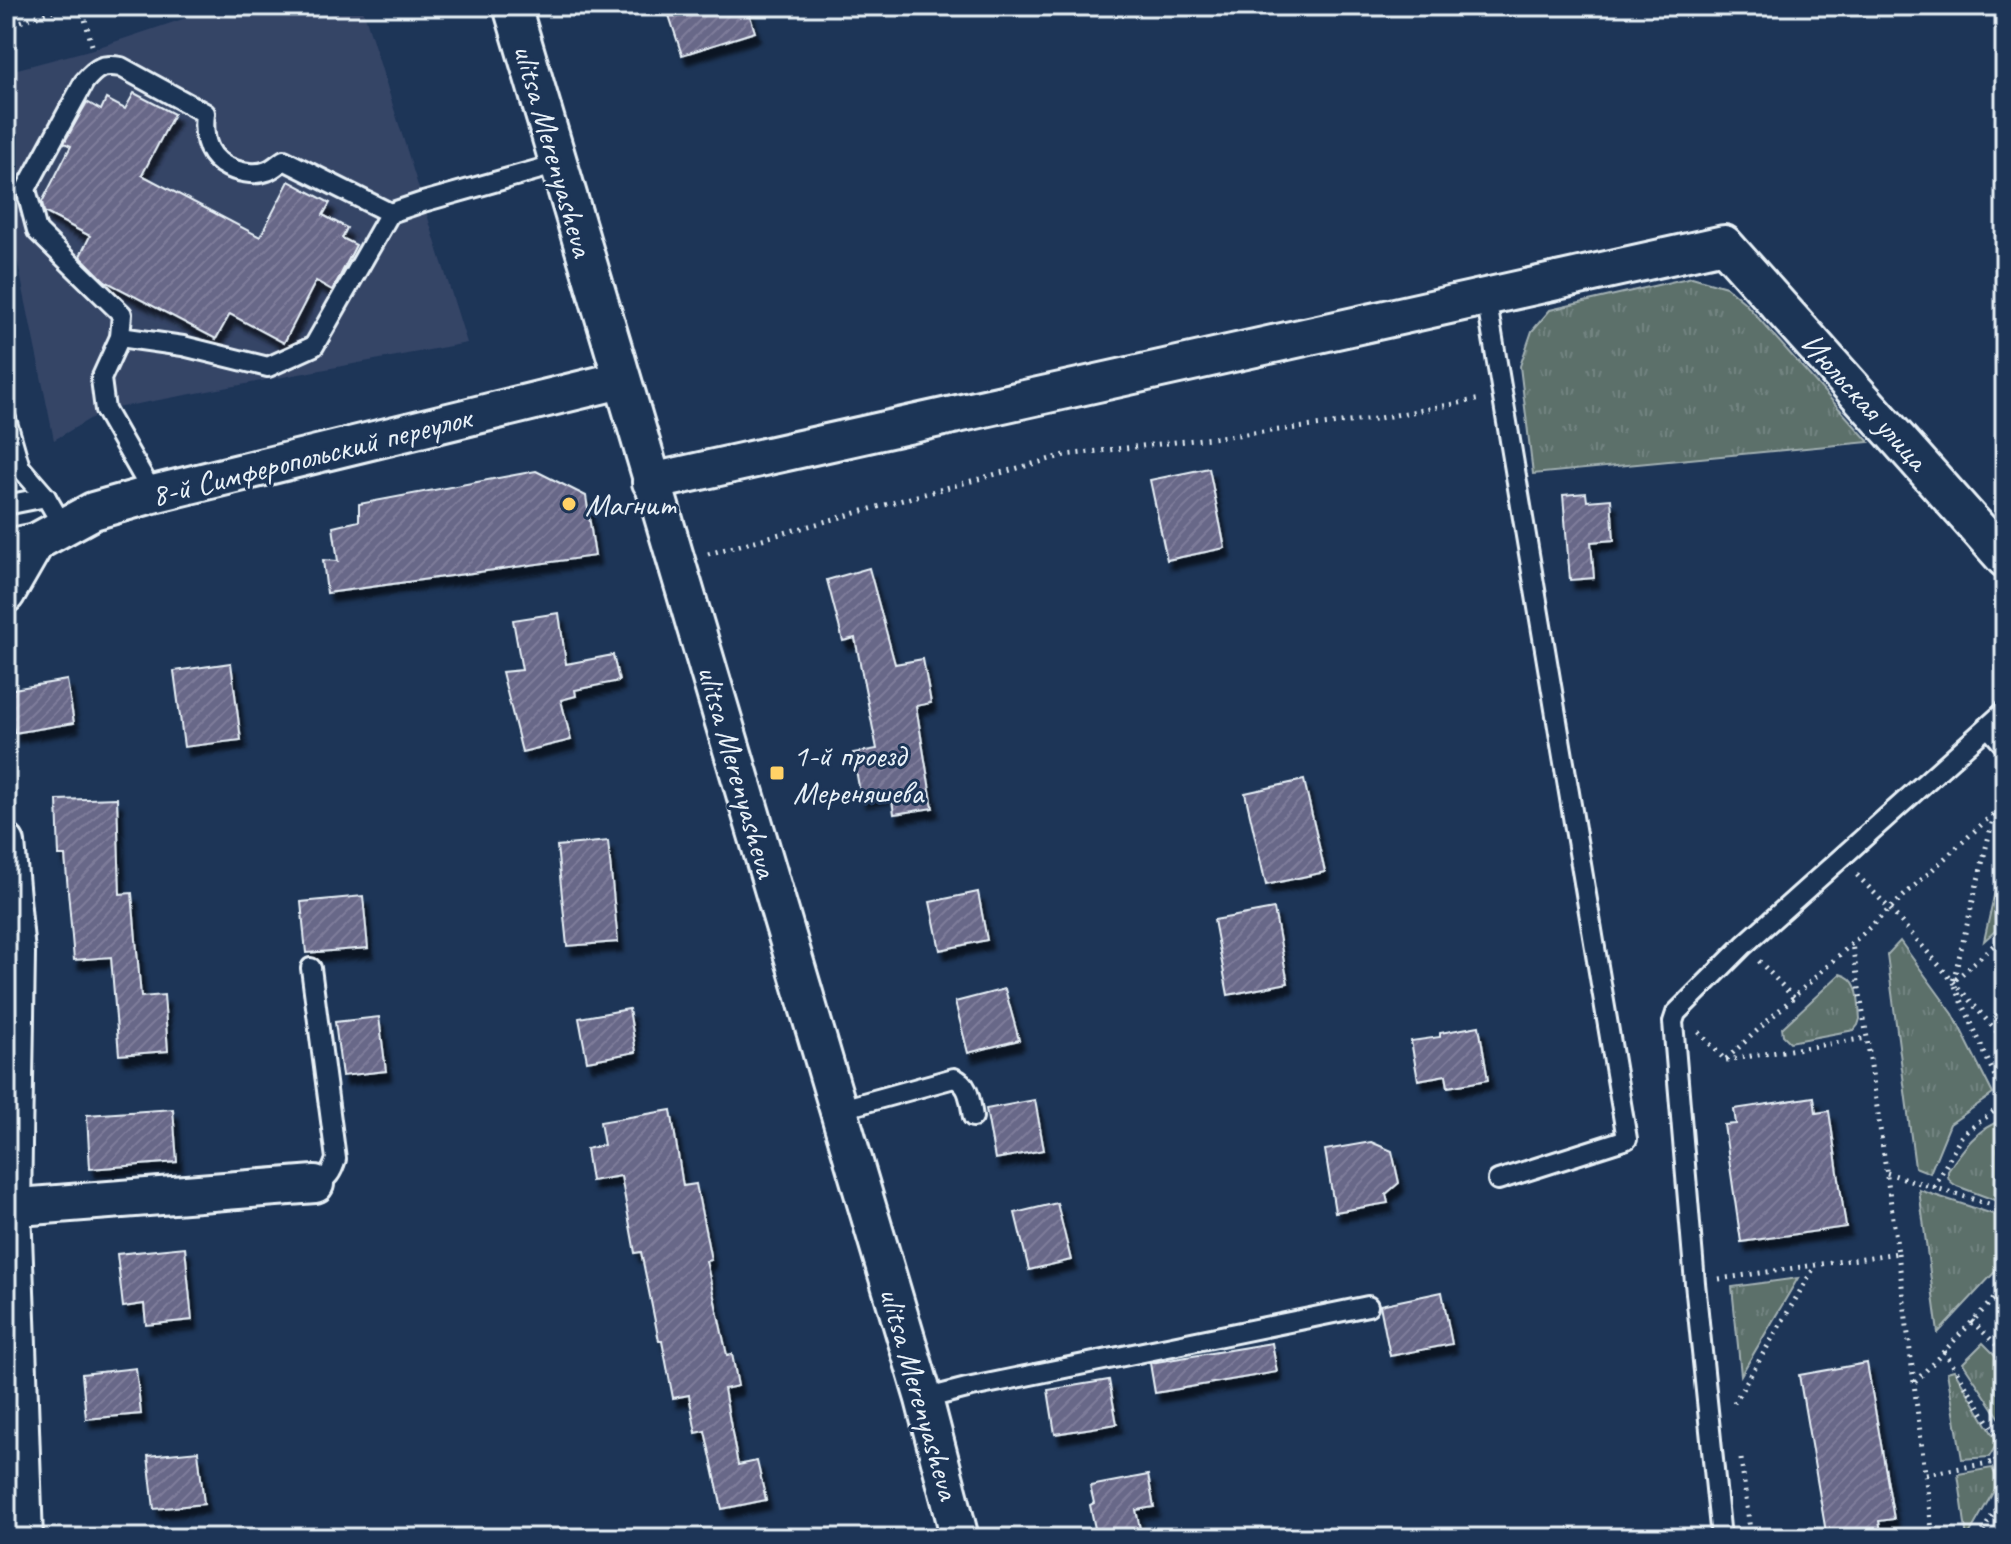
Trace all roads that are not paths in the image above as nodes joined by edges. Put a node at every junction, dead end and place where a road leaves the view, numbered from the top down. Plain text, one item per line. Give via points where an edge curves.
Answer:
1 (512, 6) edge
2 (558, 164) junction
3 (390, 213) junction
4 (1486, 297) junction
5 (120, 337) junction
6 (621, 380) junction
7 (6, 419) edge
8 (651, 482) junction
9 (153, 494) junction
10 (6, 505) edge
11 (39, 528) edge
12 (2005, 559) edge
13 (6, 594) edge
14 (2005, 711) edge
15 (1988, 727) junction
16 (2005, 746) edge
17 (6, 843) edge
18 (311, 968) dead end
19 (838, 1110) junction
20 (973, 1117) dead end
21 (1498, 1180) dead end
22 (315, 1184) joint
23 (9, 1208) edge
24 (1368, 1306) dead end
25 (924, 1399) junction
26 (24, 1538) edge
27 (960, 1538) edge
28 (1721, 1538) edge

1 - 2 street, ulitsa Merenyasheva
2 - 3 lane
2 - 6 street, ulitsa Merenyasheva
3 - 5 lane via 314,346 268,367
3 - 5 lane via 284,160 267,171 247,174 223,166 208,148 205,113 121,67 95,70 26,189 37,231 122,314
4 - 8 street
4 - 12 street, Июльская улица via 1724,244
4 - 21 lane via 1627,1139
5 - 9 lane via 101,379 105,410
6 - 8 street, ulitsa Merenyasheva
6 - 9 street, 8-й Симферопольский переулок
7 - 11 lane
8 - 19 street, ulitsa Merenyasheva
9 - 11 street, 8-й Симферопольский переулок
10 - 11 lane
11 - 13 street
14 - 15 lane
15 - 16 lane
15 - 28 lane via 1744,945 1678,1009 1673,1022
17 - 23 street via 16,953
18 - 22 lane via 336,1159 325,1181
19 - 20 lane via 954,1078 966,1087
19 - 25 street, ulitsa Merenyasheva
22 - 23 street
23 - 26 street
24 - 25 lane
25 - 27 street, ulitsa Merenyasheva

